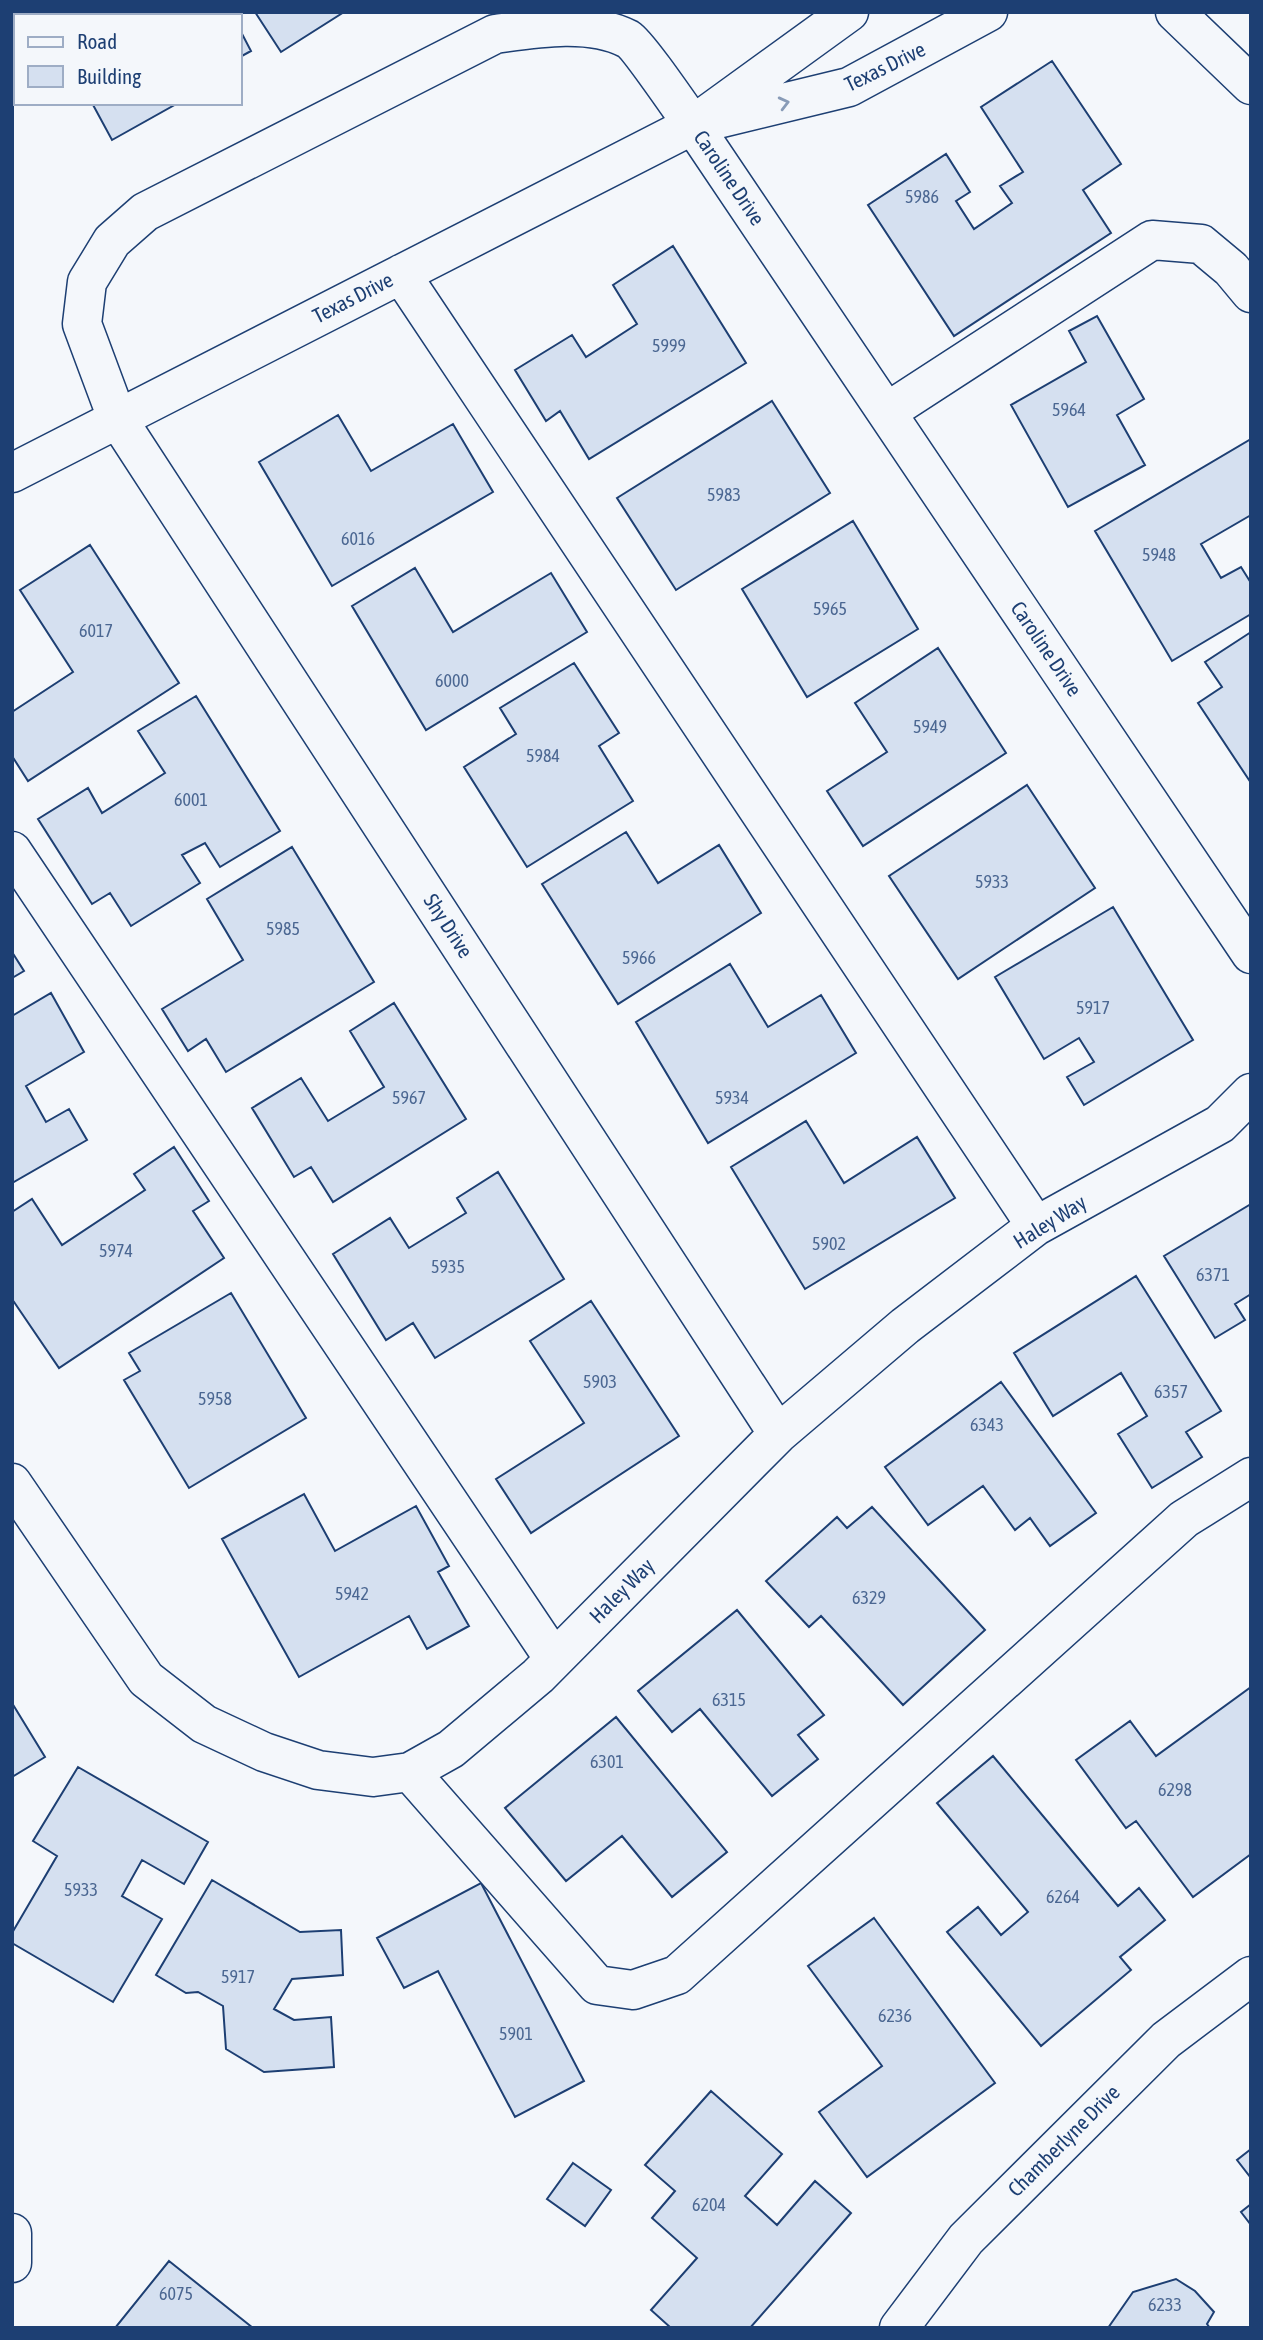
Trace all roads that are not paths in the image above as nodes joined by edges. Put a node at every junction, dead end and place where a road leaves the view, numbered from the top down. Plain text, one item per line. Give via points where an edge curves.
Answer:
1 (849, 12) edge
2 (988, 12) edge
3 (1175, 12) edge
4 (1251, 85) edge
5 (694, 125) junction
6 (401, 274) junction
7 (1251, 293) edge
8 (887, 412) junction
9 (117, 418) junction
10 (12, 473) edge
11 (12, 851) edge
12 (1251, 954) edge
13 (1251, 1093) edge
14 (1036, 1226) junction
15 (778, 1434) junction
16 (1251, 1477) edge
17 (12, 1483) edge
18 (554, 1660) junction
19 (410, 1772) junction
20 (1251, 1976) edge
21 (12, 2233) edge
22 (12, 2263) edge
23 (899, 2328) edge

1 - 5 street, Texas Drive
5 -> 2 street, Texas Drive via 849,87
3 - 4 street
5 - 6 street, Texas Drive
5 - 8 street, Caroline Drive
5 - 9 street, Caroline Drive via 630,40 592,29 547,27 495,34 459,52 145,212 112,242 87,282 82,324
6 - 9 street, Texas Drive
6 - 14 street
7 - 8 street via 1201,244 1152,240
8 - 12 street, Caroline Drive
9 - 10 street, Texas Drive
9 - 15 street, Shy Drive
11 - 18 street
13 - 14 street, Haley Way via 1220,1124
14 - 15 street, Haley Way via 905,1326
15 - 18 street, Haley Way
16 - 19 street via 1184,1519 677,1975 634,1990 597,1985
17 - 19 street, Haley Way via 146,1679 204,1724 264,1752 318,1770 373,1777
18 - 19 street, Haley Way via 451,1749
20 - 23 street, Chamberlyne Drive via 1166,2040 995,2210 966,2239
21 - 22 street

